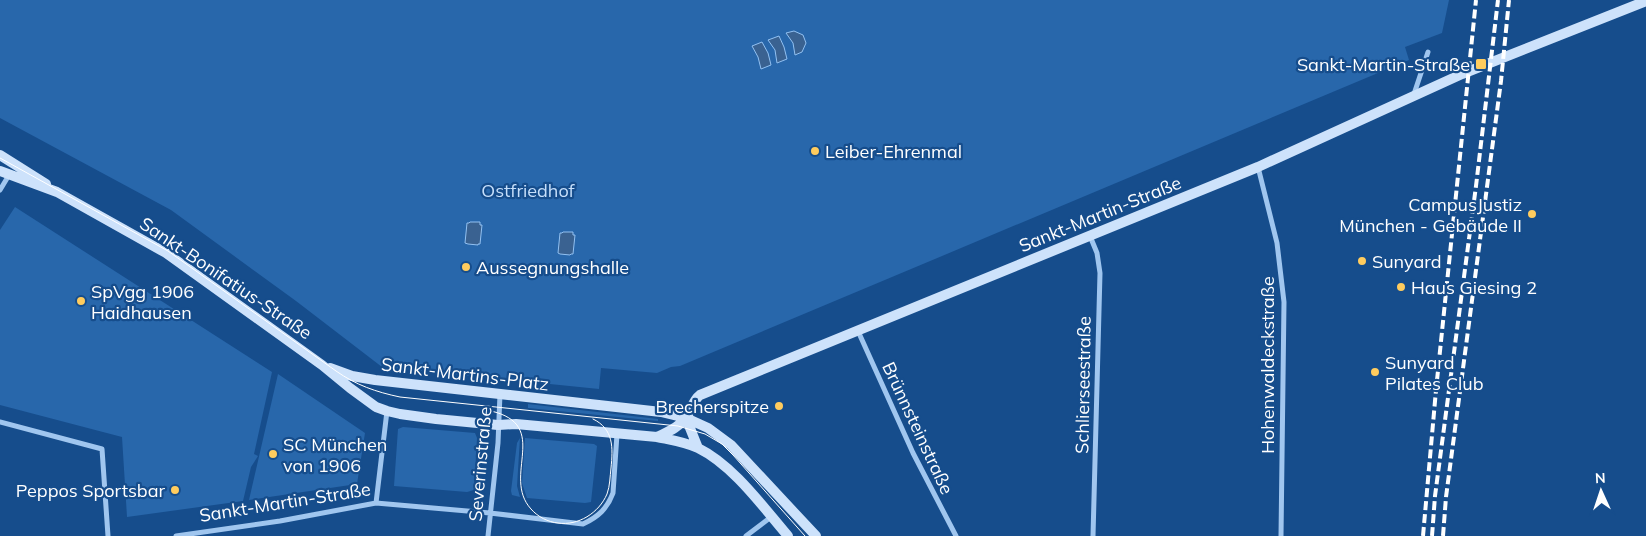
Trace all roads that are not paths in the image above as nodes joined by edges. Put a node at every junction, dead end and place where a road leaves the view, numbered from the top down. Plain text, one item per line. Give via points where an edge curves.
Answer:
1 (1646, 1) edge
2 (1428, 52) dead end
3 (1413, 96) junction
4 (0, 156) edge
5 (1258, 167) junction
6 (4, 173) edge
7 (0, 190) edge
8 (57, 192) junction
9 (1090, 236) junction
10 (858, 331) junction
11 (322, 365) junction
12 (500, 394) junction
13 (386, 411) junction
14 (686, 418) junction
15 (0, 422) edge
16 (498, 425) junction
17 (617, 434) junction
18 (657, 437) junction
19 (698, 448) junction
20 (376, 503) junction
21 (490, 513) junction
22 (772, 517) junction
23 (108, 536) edge
24 (176, 536) edge
25 (488, 536) edge
26 (746, 536) edge
27 (788, 536) edge
28 (816, 536) edge
29 (956, 536) edge
30 (1093, 536) edge
31 (1281, 536) edge

1 - 3 main road, Sankt-Martin-Straße
2 - 3 street
3 - 5 main road, Sankt-Martin-Straße
4 - 8 main road, Sankt-Bonifatius-Straße
5 - 9 main road, Sankt-Martin-Straße
5 - 31 street, Hohenwaldeckstraße via 1277,243 1284,302
6 - 7 street
6 - 8 main road, Sankt-Bonifatius-Straße
8 - 11 main road, Sankt-Bonifatius-Straße via 166,253
9 - 10 main road, Sankt-Martin-Straße
9 - 30 street, Schlierseestraße via 1100,273
10 - 14 main road, Sankt-Martin-Straße via 700,395
10 - 29 street, Brünnsteinstraße via 913,453
11 - 12 main road, Sankt-Martins-Platz via 375,380
11 - 13 main road via 376,407
12 - 14 main road, Sankt-Martins-Platz via 661,412
12 - 16 street, Severinstraße
13 - 16 main road
13 - 20 street
14 - 18 main road
14 - 19 main road
14 - 28 main road, Sankt-Martins-Platz via 708,428 732,445
15 - 23 street via 102,449
16 - 17 main road
16 - 21 street, Severinstraße
17 - 18 main road
17 - 21 street via 613,493 605,508 592,520 583,524
18 - 19 main road
19 - 22 main road via 726,467
20 - 21 street, Sankt-Martin-Straße
20 - 24 street, Sankt-Martin-Straße
21 - 25 street, Severinstraße
22 - 26 street
22 - 27 main road

